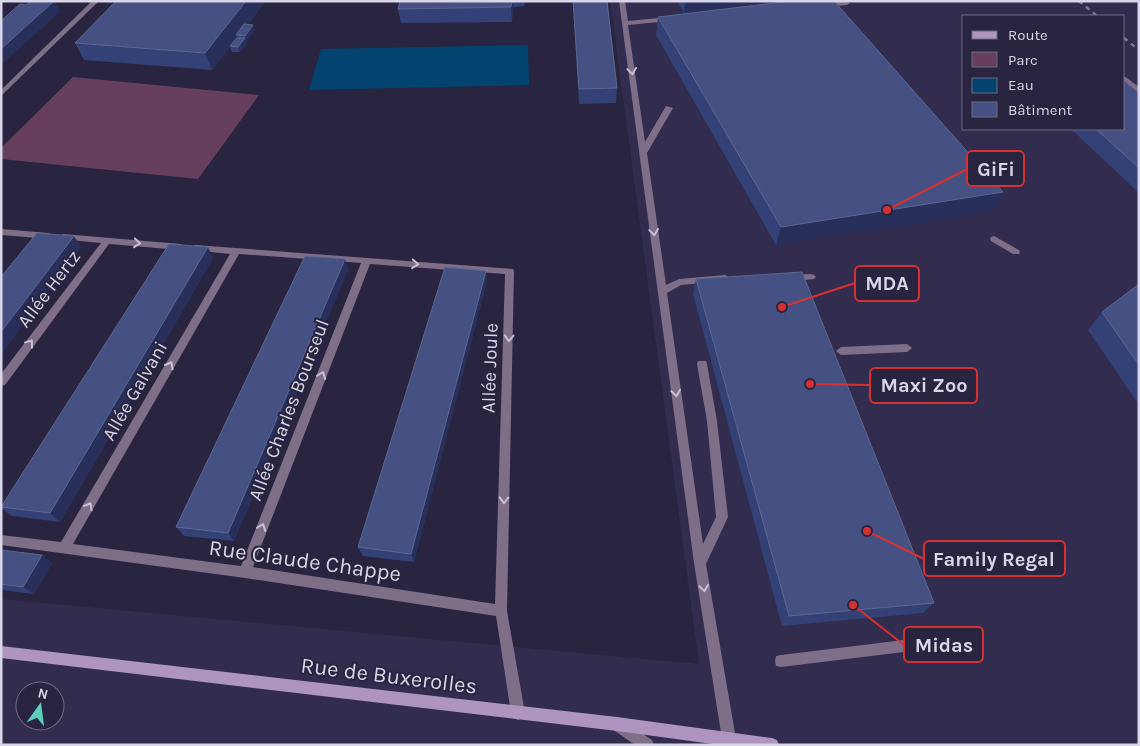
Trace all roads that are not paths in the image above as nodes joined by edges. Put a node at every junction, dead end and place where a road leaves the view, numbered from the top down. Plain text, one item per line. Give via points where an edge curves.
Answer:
1 (96, 1) edge
2 (622, 1) edge
3 (847, 3) dead end
4 (818, 5) edge
5 (673, 18) edge
6 (625, 23) junction
7 (1125, 79) edge
8 (1139, 90) edge
9 (1, 94) edge
10 (668, 108) dead end
11 (643, 153) junction
12 (1, 232) edge
13 (994, 239) dead end
14 (107, 241) junction
15 (236, 252) junction
16 (1016, 252) dead end
17 (367, 260) junction
18 (811, 277) dead end
19 (739, 278) edge
20 (778, 279) edge
21 (662, 292) junction
22 (907, 348) dead end
23 (841, 351) dead end
24 (702, 364) dead end
25 (1, 382) edge
26 (1, 540) edge
27 (64, 548) junction
28 (700, 563) junction
29 (245, 572) junction
30 (501, 611) junction
31 (953, 640) dead end
32 (1, 652) edge
33 (781, 661) dead end
34 (518, 713) junction
35 (617, 724) junction
36 (728, 739) junction
37 (646, 745) edge
38 (772, 745) edge

1 - 9 street
2 - 6 street
3 - 4 street
5 - 6 street
6 -> 11 street
7 - 8 street
10 - 11 street
11 -> 21 street
12 - 14 street
13 - 16 street
14 -> 15 street
25 -> 14 street, Allée Hertz
15 - 17 street
27 -> 15 street, Allée Galvani
29 -> 17 street, Allée Charles Bourseul
17 -> 30 street, Allée Joule via 510,271
18 - 20 street
19 - 21 street via 679,282
21 -> 28 street
22 - 23 street
24 - 28 street via 722,517
26 - 27 street, Rue Claude Chappe
27 - 29 street, Rue Claude Chappe
28 -> 36 street
29 - 30 street, Rue Claude Chappe
30 - 34 street
31 - 33 street
32 - 34 street, Rue de Buxerolles
34 - 35 street, Rue de Buxerolles
35 - 36 street, Rue de Buxerolles
35 - 37 street
36 - 38 street, Rue de Buxerolles

